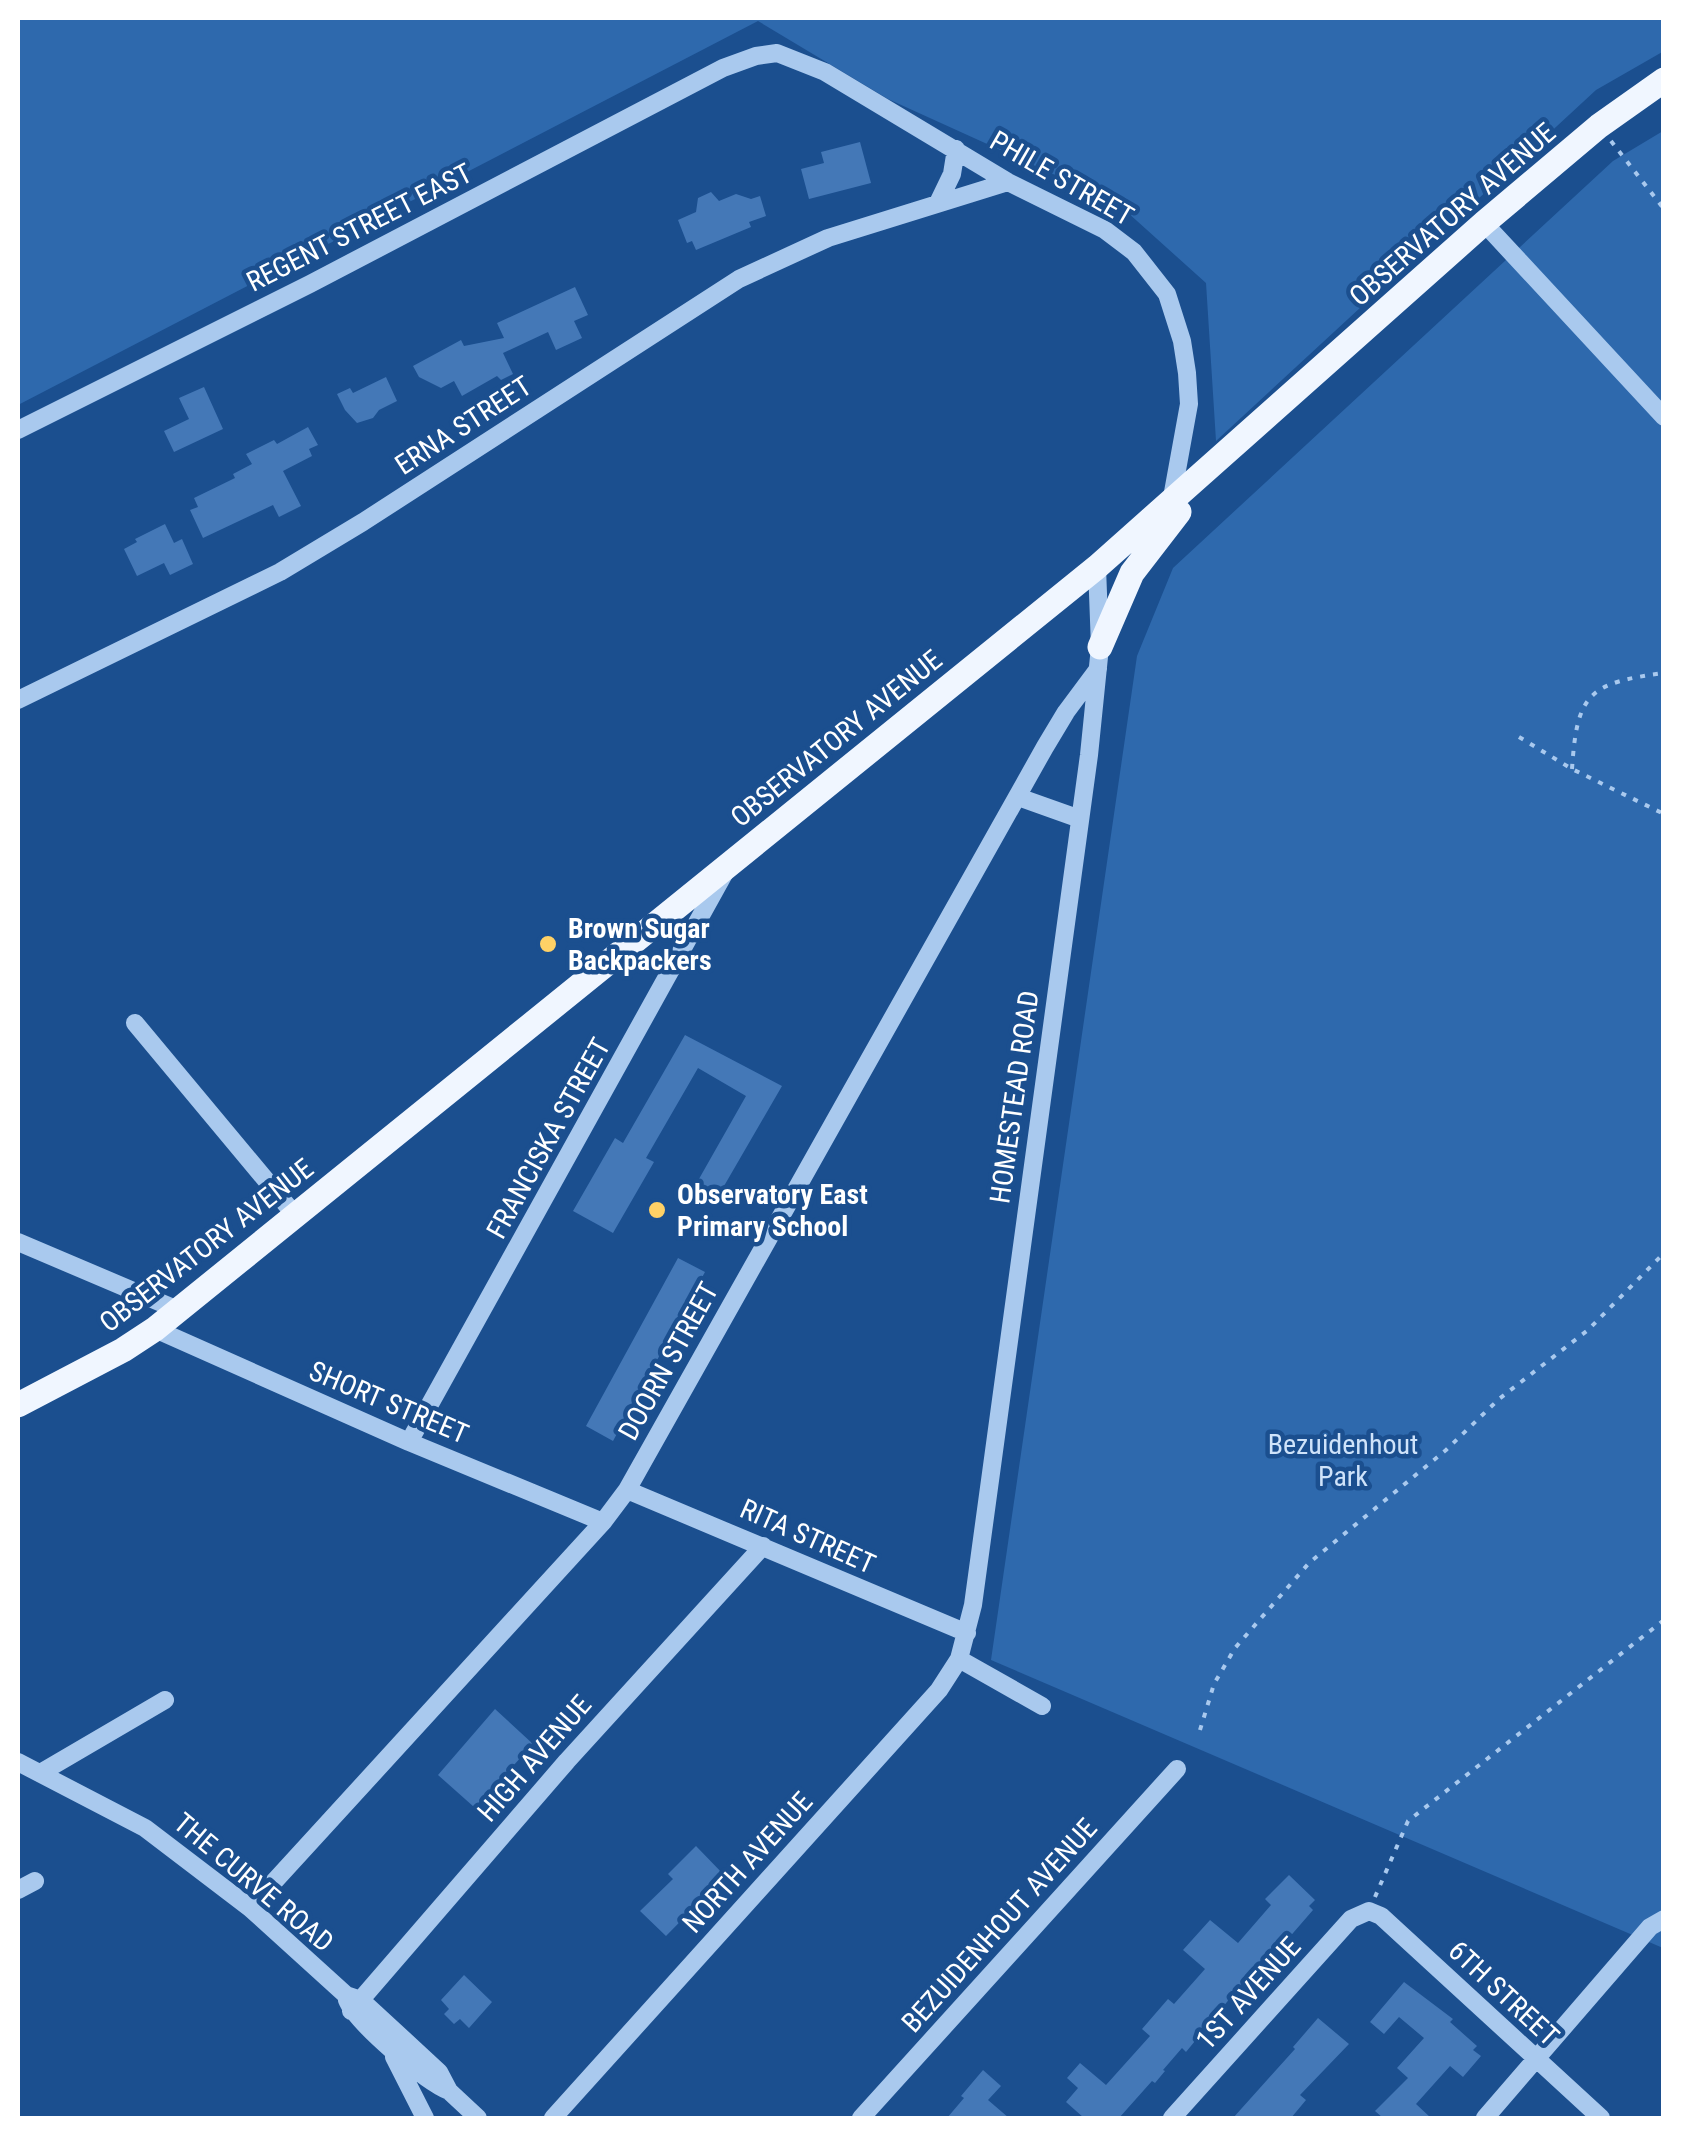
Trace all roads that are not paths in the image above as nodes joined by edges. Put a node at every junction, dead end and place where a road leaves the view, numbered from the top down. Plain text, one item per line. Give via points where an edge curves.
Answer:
1 (723, 68) joint
2 (1664, 80) edge
3 (956, 149) junction
4 (1008, 182) junction
5 (939, 201) junction
6 (1484, 223) junction
7 (1664, 417) edge
8 (18, 430) edge
9 (1215, 464) junction
10 (1170, 503) junction
11 (1097, 567) junction
12 (1099, 658) junction
13 (18, 700) edge
14 (1018, 797) junction
15 (1080, 819) junction
16 (733, 859) junction
17 (135, 1023) dead end
18 (295, 1215) junction
19 (18, 1242) edge
20 (178, 1310) junction
21 (154, 1329) junction
22 (18, 1404) edge
23 (410, 1442) junction
24 (627, 1490) junction
25 (603, 1522) junction
26 (764, 1546) junction
27 (968, 1633) junction
28 (959, 1659) junction
29 (165, 1700) dead end
30 (1042, 1706) dead end
31 (18, 1762) edge
32 (1177, 1768) dead end
33 (42, 1772) junction
34 (35, 1881) dead end
35 (18, 1890) edge
36 (250, 1908) junction
37 (1369, 1911) joint
38 (1664, 1918) edge
39 (353, 2002) junction
40 (388, 2044) junction
41 (1536, 2061) junction
42 (450, 2091) junction
43 (426, 2118) edge
44 (478, 2118) edge
45 (553, 2118) edge
46 (861, 2118) edge
47 (1172, 2118) edge
48 (1484, 2118) edge
49 (1601, 2118) edge

1 - 3 street, PHILE STREET via 776,53 825,72
1 - 8 street, REGENT STREET EAST
2 - 6 main road, OBSERVATORY AVENUE
3 - 4 street, PHILE STREET
3 - 5 street
4 - 5 street, ERNA STREET
4 - 10 street, PHILE STREET via 1105,230 1134,252 1167,294 1182,342 1189,404
5 - 13 street, ERNA STREET via 828,238 739,279 296,562
6 - 7 street
6 - 9 main road, OBSERVATORY AVENUE
9 - 10 main road, OBSERVATORY AVENUE
9 - 12 main road via 1132,573
10 - 11 main road, OBSERVATORY AVENUE
11 - 12 street, HOMESTEAD ROAD
11 - 16 main road, OBSERVATORY AVENUE
12 - 14 street, DOORN STREET
12 - 15 street, HOMESTEAD ROAD
14 - 15 street
14 - 24 street, DOORN STREET
15 - 27 street, HOMESTEAD ROAD
16 - 18 main road, OBSERVATORY AVENUE
16 - 23 street, FRANCISKA STREET
17 - 18 street
18 - 20 main road, OBSERVATORY AVENUE
19 - 20 street
20 - 21 main road, OBSERVATORY AVENUE
21 - 22 main road, OBSERVATORY AVENUE
21 - 23 street, SHORT STREET
23 - 25 street, SHORT STREET
24 - 25 street, DOORN STREET
24 - 26 street, RITA STREET
25 - 36 street, DOORN STREET
26 - 27 street, RITA STREET
26 - 39 street, HIGH AVENUE
27 - 28 street, NORTH AVENUE
28 - 30 street
28 - 45 street, NORTH AVENUE via 939,1690
29 - 33 street
31 - 33 street, THE CURVE ROAD
32 - 46 street, BEZUIDENHOUT AVENUE
33 - 36 street, THE CURVE ROAD via 145,1828
34 - 35 street
36 - 39 street, THE CURVE ROAD
37 - 41 street, 6TH STREET
37 - 47 street, 1ST AVENUE via 1351,1919
38 - 41 street
39 - 40 street
39 - 42 street via 439,2072
40 - 42 street via 432,2084
40 - 43 street
41 - 48 street
41 - 49 street, 6TH STREET
42 - 44 street

